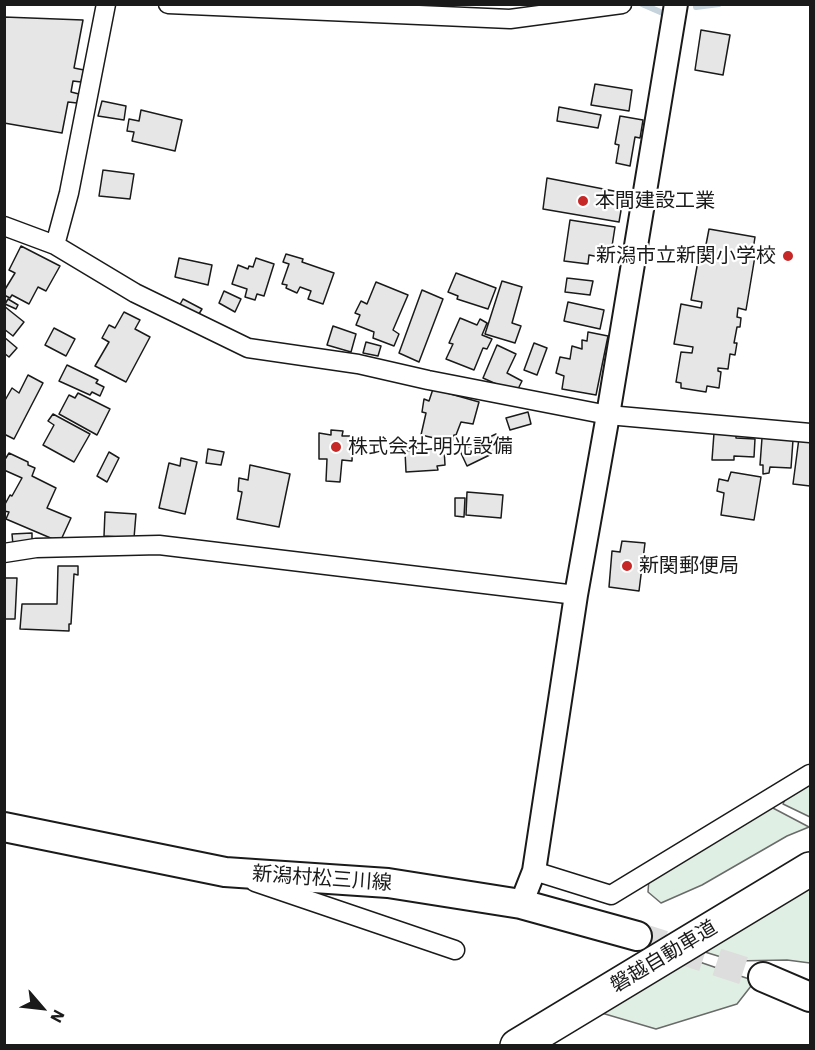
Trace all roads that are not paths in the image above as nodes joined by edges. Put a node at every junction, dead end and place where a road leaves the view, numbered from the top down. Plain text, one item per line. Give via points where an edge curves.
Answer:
1 (106, 4) edge
2 (168, 4) edge
3 (622, 4) edge
4 (676, 4) edge
5 (4, 226) edge
6 (55, 245) junction
7 (608, 415) junction
8 (810, 433) edge
9 (4, 552) edge
10 (576, 596) junction
11 (810, 774) edge
12 (4, 826) edge
13 (810, 868) edge
14 (534, 871) junction
15 (225, 872) junction
16 (521, 904) junction
17 (638, 936) tunnel mouth
18 (455, 950) dead end
19 (763, 977) tunnel mouth
20 (810, 997) edge
21 (517, 1046) edge

1 - 6 street
2 - 3 street via 510,19
4 - 7 street
5 - 6 street
6 - 7 street via 135,293 248,348 358,364
7 - 8 street
7 - 10 street
9 - 10 street via 159,545
10 - 14 street
11 - 14 street via 611,895
12 - 15 main road, 新潟村松三川線
13 - 21 highway, 磐越自動車道
14 - 16 street
15 - 16 main road, 新潟村松三川線 via 388,883
15 - 18 street
16 - 17 main road, 新潟村松三川線
19 - 20 main road

